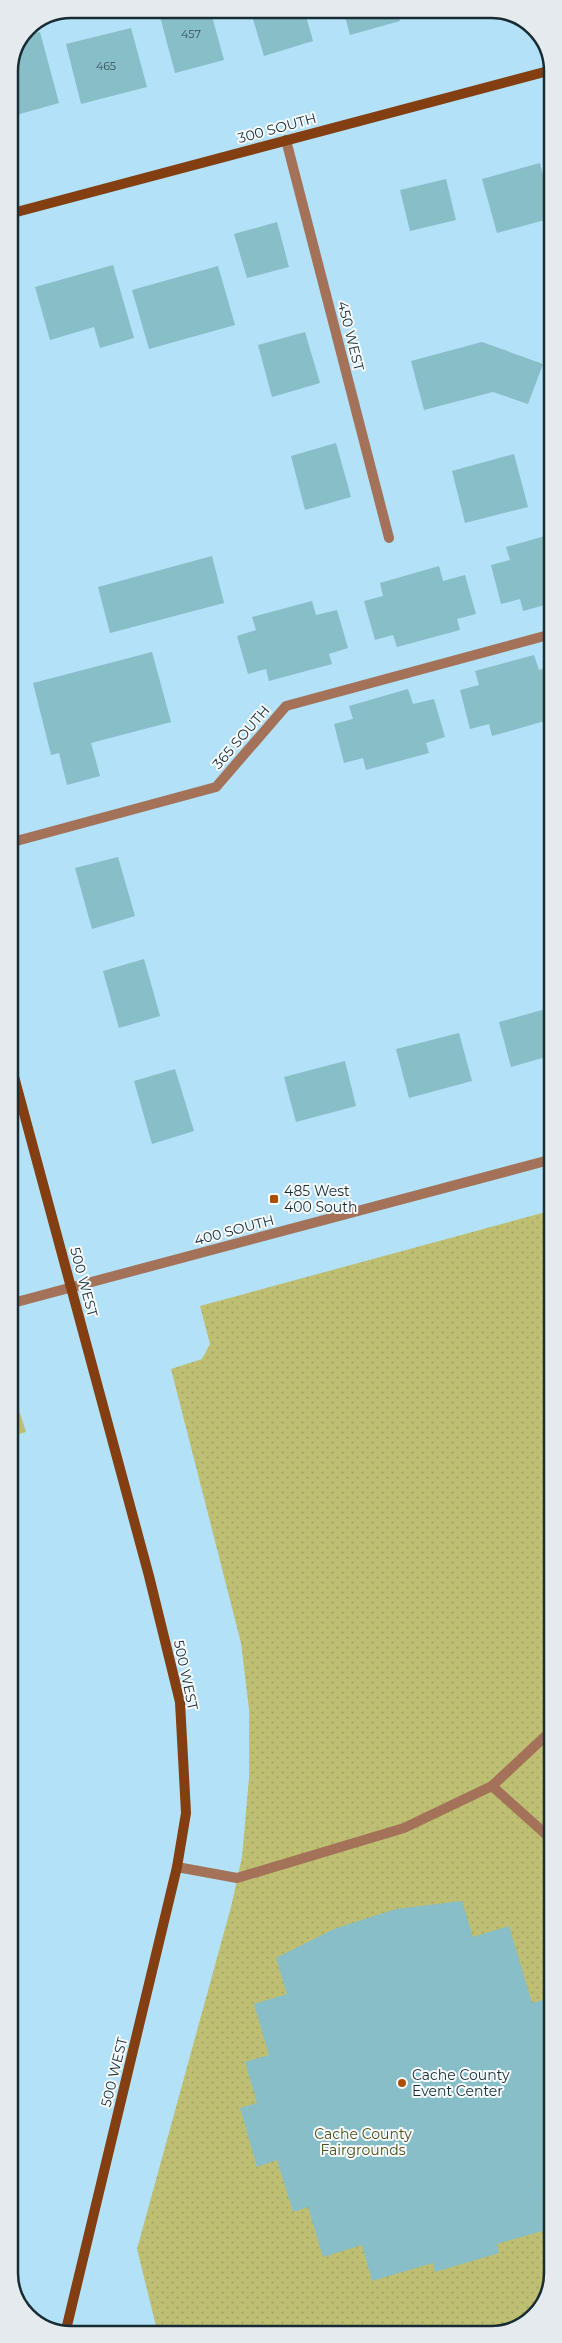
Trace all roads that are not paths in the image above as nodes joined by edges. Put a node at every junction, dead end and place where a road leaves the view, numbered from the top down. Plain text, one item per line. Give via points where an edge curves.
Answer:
1 (544, 72) edge
2 (286, 140) junction
3 (17, 212) edge
4 (389, 538) dead end
5 (544, 636) edge
6 (17, 841) edge
7 (17, 1088) edge
8 (544, 1161) edge
9 (70, 1287) junction
10 (17, 1302) edge
11 (544, 1737) edge
12 (492, 1786) junction
13 (544, 1833) edge
14 (177, 1868) junction
15 (67, 2325) edge

1 - 2 street, 300 SOUTH
2 - 3 street, 300 SOUTH
2 - 4 street, 450 WEST
5 - 6 street, 365 SOUTH via 286,706 216,788
7 - 9 street, 500 WEST
8 - 9 street, 400 SOUTH
9 - 10 street, 400 SOUTH
9 - 14 street, 500 WEST via 180,1702 186,1813
11 - 12 street
12 - 13 street
12 - 14 street via 404,1828 237,1878
14 - 15 street, 500 WEST

